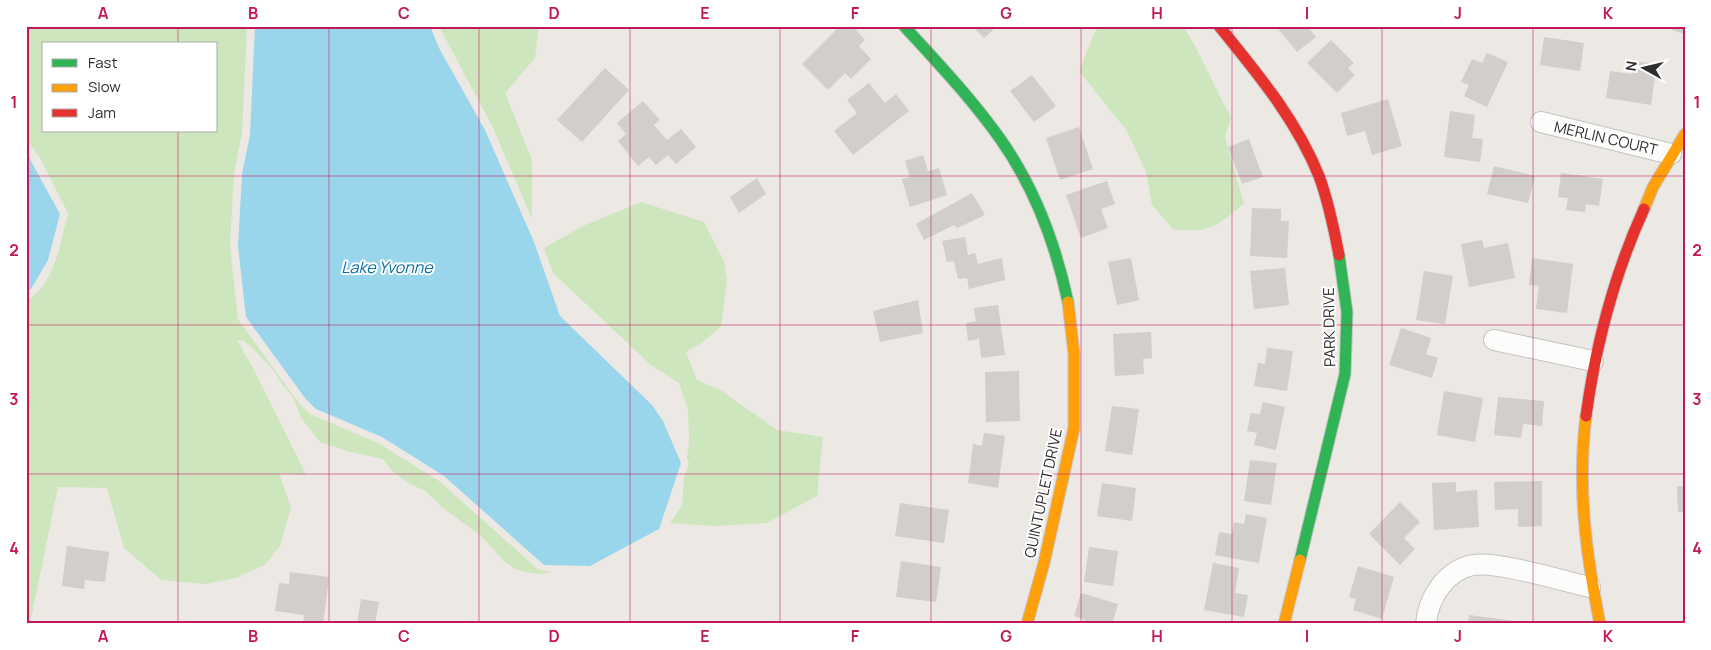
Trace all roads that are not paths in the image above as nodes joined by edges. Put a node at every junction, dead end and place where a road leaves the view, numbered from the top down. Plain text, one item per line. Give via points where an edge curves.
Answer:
1 (904, 26) edge
2 (1219, 26) edge
3 (1541, 122) dead end
4 (1685, 134) edge
5 (1671, 154) junction
6 (1494, 340) dead end
7 (1593, 361) junction
8 (1590, 587) junction
9 (1027, 624) edge
10 (1284, 624) edge
11 (1426, 624) edge
12 (1600, 624) edge

1 - 9 street, QUINTUPLET DRIVE via 958,84 1002,142 1030,193 1053,249 1066,294 1073,353 1075,415 1069,456
2 - 10 street, PARK DRIVE via 1269,87 1294,126 1319,177 1339,252 1347,312 1345,374
3 - 5 street, MERLIN COURT
4 - 5 street
5 - 7 street via 1634,229 1609,295
6 - 7 street
7 - 8 street via 1585,429 1582,507
8 - 11 street via 1491,564 1472,565 1446,578 1434,595
8 - 12 street

